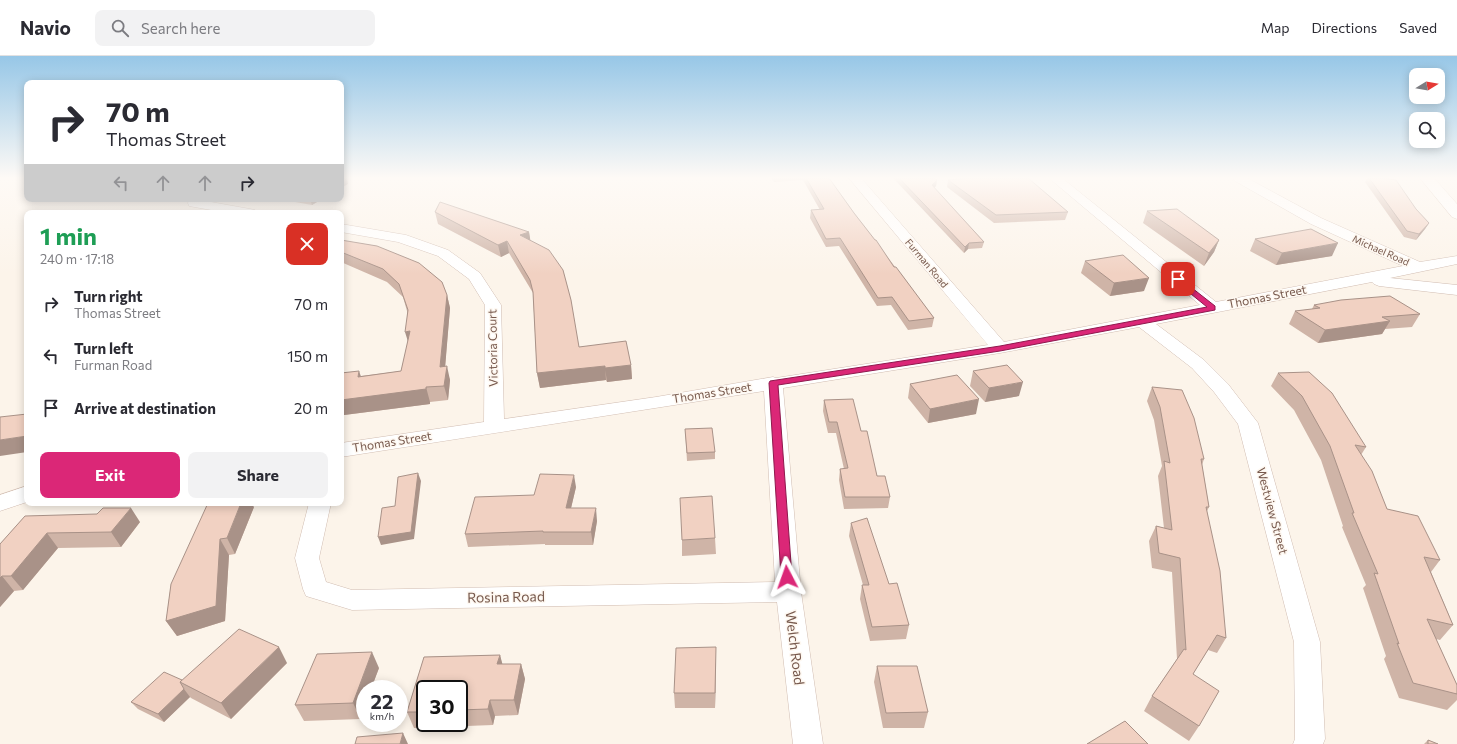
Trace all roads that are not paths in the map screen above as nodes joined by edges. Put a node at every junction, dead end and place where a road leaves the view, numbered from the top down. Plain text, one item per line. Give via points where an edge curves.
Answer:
1 (882, 210) edge
2 (1094, 210) edge
3 (1296, 210) edge
4 (344, 228) edge
5 (1457, 260) edge
6 (1418, 267) junction
7 (1365, 279) junction
8 (1457, 290) edge
9 (1213, 308) junction
10 (1143, 322) junction
11 (1000, 348) junction
12 (773, 383) junction
13 (494, 426) junction
14 (344, 450) edge
15 (24, 495) edge
16 (0, 503) edge
17 (319, 506) edge
18 (788, 592) junction
19 (808, 744) edge
20 (1308, 744) edge

1 - 11 street, Furman Road
2 - 9 street
3 - 6 street, Michael Road
4 - 13 street, Victoria Court via 401,238 443,253 475,276 493,305
5 - 6 street, Thomas Street
6 - 7 street, Thomas Street
7 - 8 street, Thomas Street
7 - 9 street, Thomas Street
9 - 10 street, Thomas Street
10 - 11 street, Thomas Street
10 - 20 street, Westview Street via 1198,364 1248,422 1307,642 1310,739
11 - 12 street, Thomas Street
12 - 13 street, Thomas Street
12 - 18 street, Welch Road
13 - 14 street, Thomas Street
15 - 16 street
17 - 18 street, Rosina Road via 307,558 315,589 352,600
18 - 19 street, Welch Road

